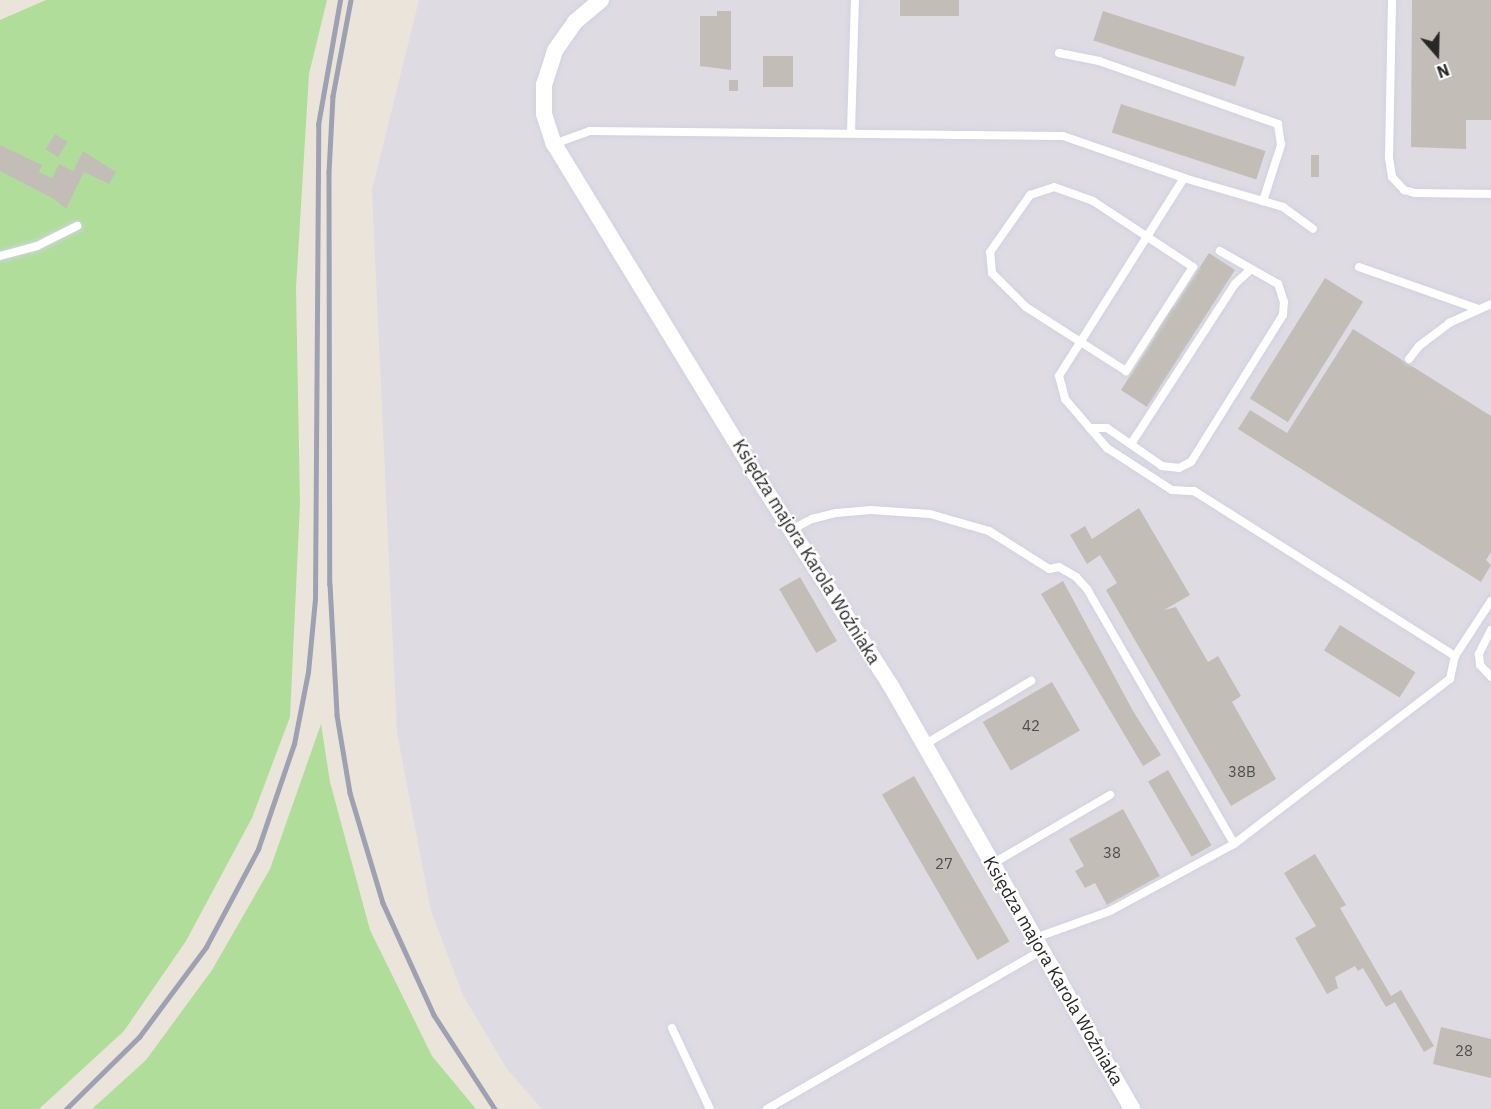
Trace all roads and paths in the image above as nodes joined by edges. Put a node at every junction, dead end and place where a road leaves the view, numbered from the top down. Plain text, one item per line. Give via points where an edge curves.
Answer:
1 (601, 0) edge
2 (855, 0) edge
3 (1392, 0) edge
4 (1059, 53) dead end
5 (851, 132) junction
6 (554, 144) junction
7 (1184, 178) junction
8 (1491, 194) edge
9 (1263, 201) junction
10 (77, 226) dead end
11 (1313, 229) dead end
12 (1149, 237) junction
13 (1220, 251) dead end
14 (0, 256) edge
15 (1359, 267) dead end
16 (1249, 271) junction
17 (1491, 304) edge
18 (1478, 309) junction
19 (1080, 342) junction
20 (1409, 358) dead end
21 (1090, 428) junction
22 (1131, 444) junction
23 (791, 530) junction
24 (1491, 601) edge
25 (1491, 630) edge
26 (1455, 656) junction
27 (1491, 677) edge
28 (1031, 681) dead end
29 (924, 745) junction
30 (1110, 795) dead end
31 (1234, 844) junction
32 (992, 864) junction
33 (1038, 944) junction
34 (672, 1028) dead end
35 (710, 1109) edge
36 (767, 1109) edge
37 (1132, 1109) edge

1 - 6 street, Księdza majora Karola Woźniaka via 575,22 555,51 544,84 544,114
2 - 5 lane
3 - 8 lane via 1392,177 1404,190 1415,193
4 - 9 lane via 1099,61 1278,124 1281,145
5 - 6 lane via 590,131
5 - 7 lane via 1063,136
6 - 23 street, Księdza majora Karola Woźniaka
7 - 9 lane
7 - 12 lane
9 - 11 lane via 1283,207
10 - 14 lane via 37,246
12 - 19 lane
12 - 19 lane via 1193,267 1126,371
12 - 19 lane via 1093,201 1054,187 1030,195 990,252 992,273 1026,307
13 - 16 lane
15 - 18 lane
16 - 22 lane via 1235,284
16 - 22 lane via 1278,284 1284,302 1283,315 1191,462 1179,468 1162,466
17 - 18 lane
18 - 20 lane via 1449,323
19 - 21 lane via 1059,376 1065,399
21 - 22 lane via 1107,428
21 - 26 lane via 1107,448 1172,490 1194,491
23 - 29 street, Księdza majora Karola Woźniaka
23 - 31 lane via 836,513 871,510 930,514 989,531 1049,569 1059,567 1076,577 1087,589
24 - 26 lane
25 - 27 lane via 1479,654 1480,665
26 - 31 lane via 1450,679
28 - 29 lane
29 - 32 street, Księdza majora Karola Woźniaka
30 - 32 lane
31 - 33 lane via 1110,911
32 - 33 street, Księdza majora Karola Woźniaka
33 - 36 lane
33 - 37 street, Księdza majora Karola Woźniaka
34 - 35 lane

